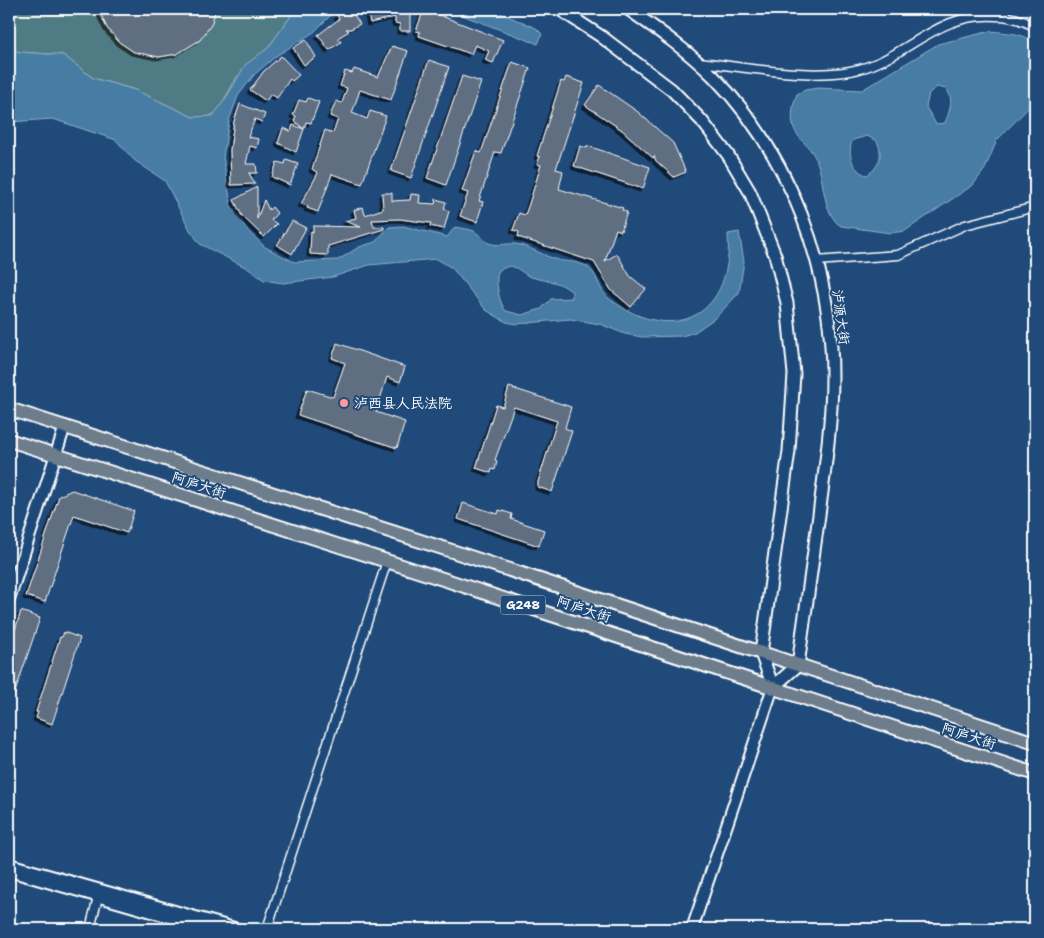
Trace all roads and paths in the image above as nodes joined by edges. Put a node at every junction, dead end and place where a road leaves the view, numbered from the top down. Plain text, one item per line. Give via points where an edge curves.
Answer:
1 (559, 9) edge
2 (628, 9) edge
3 (982, 12) edge
4 (1035, 27) edge
5 (697, 61) junction
6 (1035, 206) edge
7 (816, 261) junction
8 (9, 409) edge
9 (65, 426) junction
10 (9, 440) edge
11 (56, 454) junction
12 (387, 561) junction
13 (9, 600) edge
14 (761, 652) junction
15 (798, 664) junction
16 (773, 687) junction
17 (1035, 743) edge
18 (1035, 774) edge
19 (9, 864) edge
20 (9, 871) edge
21 (98, 897) junction
22 (197, 927) edge
23 (90, 929) edge
24 (211, 929) edge
25 (238, 929) edge
26 (267, 929) edge
27 (692, 929) edge

1 - 14 main road via 602,36 657,78 702,120 750,192 775,254 791,327 794,398
2 - 5 main road, 泸源大街
3 - 4 street via 1013,17
3 - 5 street via 933,29 879,61 851,71 803,73
5 - 7 main road, 泸源大街 via 746,114 772,154 798,205
6 - 7 street via 965,225 898,255
7 - 15 main road, 泸源大街 via 828,322 832,399
8 - 9 highway, 阿庐大街 / G248
9 - 11 street
9 - 14 highway, 阿庐大街 / G248
10 - 11 highway, 阿庐大街 / G248
11 - 12 highway, 阿庐大街 / G248
11 - 13 street
12 - 16 highway, 阿庐大街 / G248
12 - 26 street
14 - 15 highway, 阿庐大街 / G248
14 - 16 main road
15 - 16 main road
15 - 17 highway, 阿庐大街 / G248
16 - 18 highway, 阿庐大街 / G248
16 - 27 street
19 - 25 street
20 - 21 street
21 - 22 street
21 - 23 street
22 - 24 street

